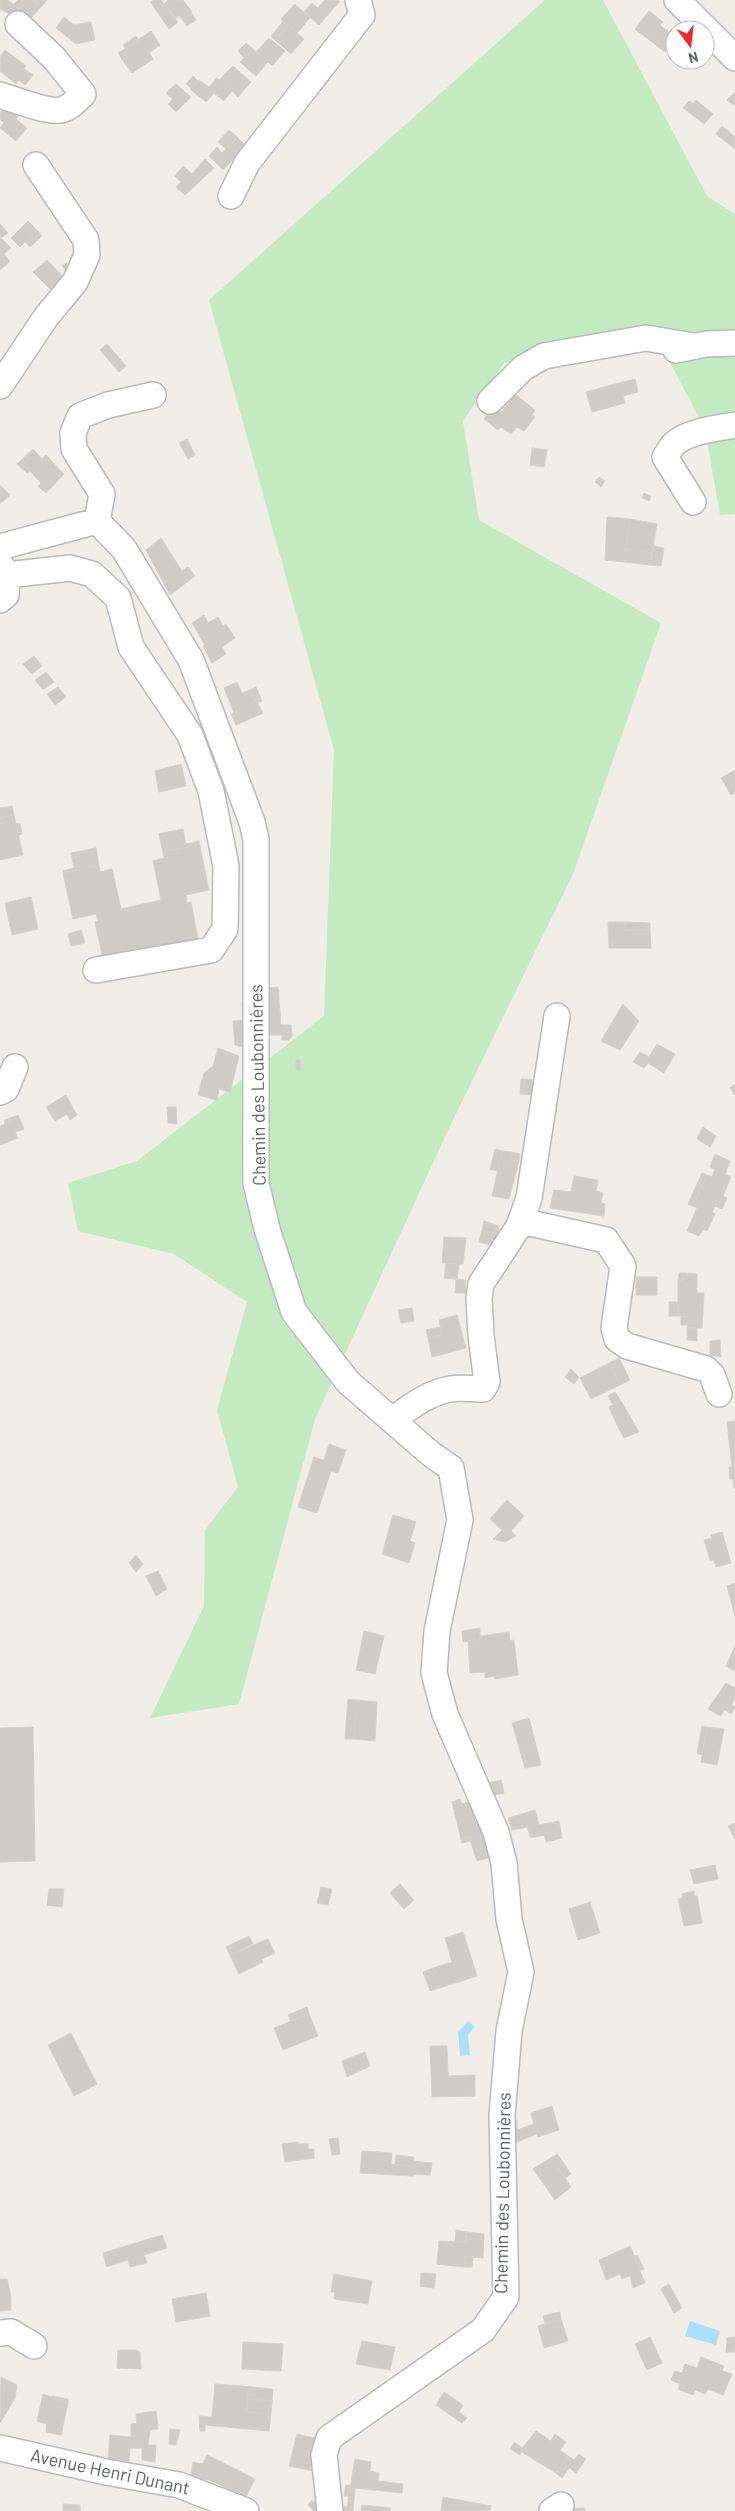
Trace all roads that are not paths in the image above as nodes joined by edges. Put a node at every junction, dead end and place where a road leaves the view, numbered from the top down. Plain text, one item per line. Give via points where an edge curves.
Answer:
1 (358, 0) edge
2 (677, 0) edge
3 (18, 24) dead end
4 (735, 58) edge
5 (0, 95) edge
6 (36, 165) dead end
7 (231, 196) dead end
8 (735, 343) edge
9 (692, 346) junction
10 (653, 354) dead end
11 (0, 386) edge
12 (153, 395) dead end
13 (490, 402) dead end
14 (735, 425) edge
15 (693, 502) dead end
16 (97, 521) junction
17 (0, 547) edge
18 (4, 570) edge
19 (0, 600) edge
20 (96, 970) dead end
21 (557, 1016) dead end
22 (15, 1067) dead end
23 (0, 1092) edge
24 (521, 1221) junction
25 (720, 1394) dead end
26 (392, 1420) junction
27 (0, 2333) edge
28 (34, 2346) dead end
29 (0, 2448) edge
30 (246, 2511) edge
31 (330, 2511) edge

1 - 7 street via 362,15 247,163
2 - 4 street
3 - 5 street via 54,58 83,94 72,106 59,111
6 - 11 street via 86,240 87,255 75,282 46,317
8 - 9 street
9 - 10 street
9 - 13 street via 646,338 544,356 523,368
12 - 16 street via 108,405 80,416 72,433 74,449 102,494
14 - 15 street via 686,438 674,444 665,456
16 - 17 street
16 - 26 street, Chemin des Loubonnières via 124,549 191,660 252,822 256,840 256,1183 294,1312 348,1382
18 - 19 street via 6,595
18 - 20 street via 70,568 92,574 118,598 131,647 190,735 211,791 226,866 225,929 211,950
21 - 24 street via 529,1198
22 - 23 street via 6,1089
24 - 25 street via 606,1240 623,1266 614,1328 616,1339 627,1346 706,1369
24 - 26 street via 481,1284 487,1382 483,1388 440,1392 416,1403
26 - 31 street, Chemin des Loubonnières via 451,1468 460,1520 437,1631 434,1673 445,1714 496,1832 521,1972 509,2031 502,2116 506,2297 483,2330 329,2438 324,2455
27 - 28 street via 12,2332
29 - 30 street, Avenue Henri Dunant via 179,2485

